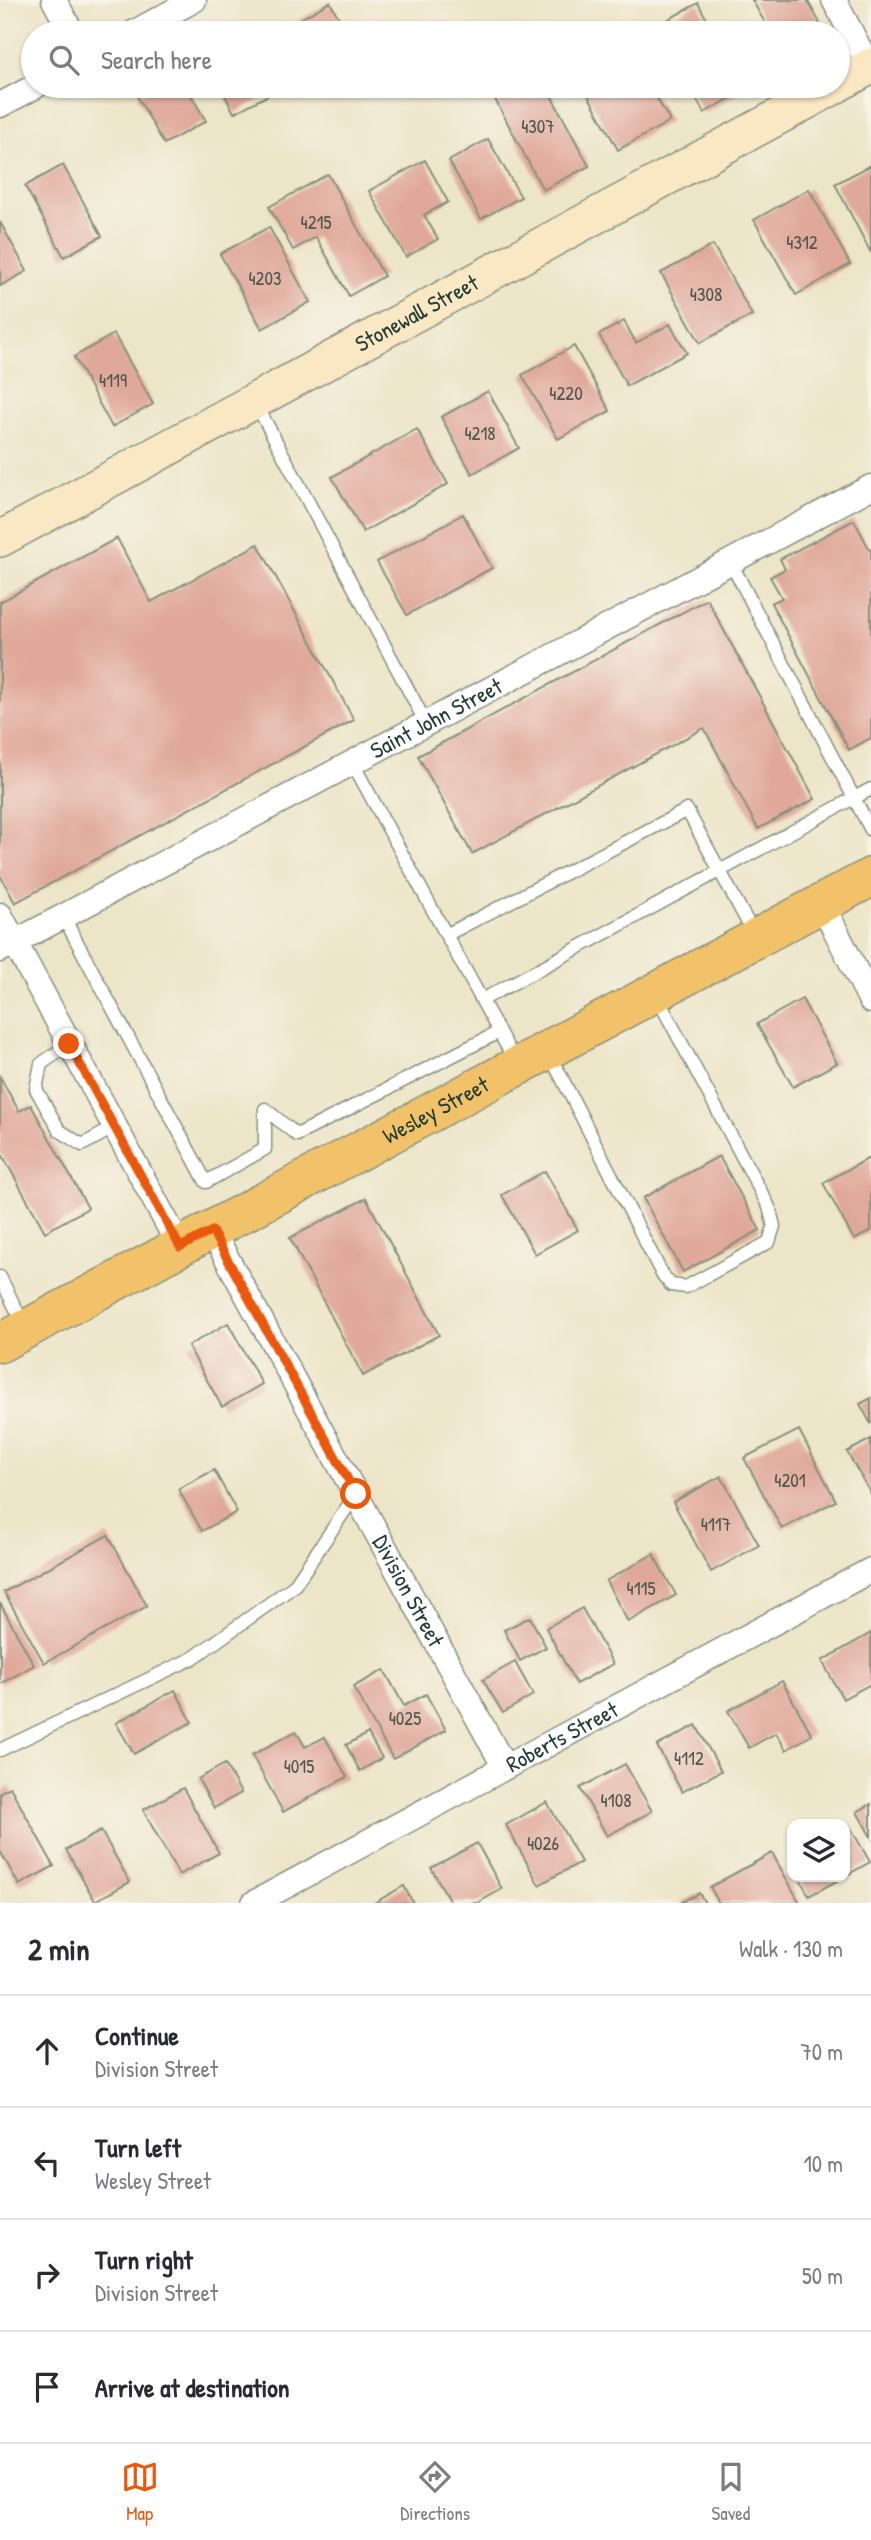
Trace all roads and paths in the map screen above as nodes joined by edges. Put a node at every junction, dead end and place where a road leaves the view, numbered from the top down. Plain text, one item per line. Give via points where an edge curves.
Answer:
1 (54, 0) edge
2 (194, 0) edge
3 (834, 0) edge
4 (65, 21) edge
5 (155, 21) edge
6 (845, 21) edge
7 (850, 30) edge
8 (870, 67) edge
9 (850, 78) edge
10 (21, 94) edge
11 (812, 98) edge
12 (0, 105) edge
13 (254, 399) junction
14 (871, 487) edge
15 (0, 539) edge
16 (730, 561) junction
17 (426, 723) junction
18 (352, 762) junction
19 (871, 789) edge
20 (854, 798) junction
21 (871, 830) edge
22 (722, 872) junction
23 (871, 877) edge
24 (822, 904) junction
25 (0, 915) edge
26 (63, 916) junction
27 (446, 935) junction
28 (757, 939) junction
29 (7, 946) edge
30 (655, 993) junction
31 (482, 1000) junction
32 (871, 1001) edge
33 (499, 1032) junction
34 (69, 1044) junction
35 (533, 1059) junction
36 (115, 1127) junction
37 (196, 1239) junction
38 (0, 1277) edge
39 (13, 1336) edge
40 (356, 1494) junction
41 (871, 1570) edge
42 (0, 1750) edge
43 (504, 1766) junction
44 (254, 1903) edge

1 - 4 street
2 - 5 street
3 - 6 street
7 - 8 street
8 - 9 street, Stonewall Street
10 - 12 street
11 - 13 street, Stonewall Street
13 - 15 street, Stonewall Street
13 - 17 lane
14 - 16 street, Saint John Street
16 - 17 street, Saint John Street
16 - 20 lane
17 - 18 street, Saint John Street
18 - 26 street, Saint John Street
18 - 27 lane
19 - 20 lane
20 - 21 lane
20 - 22 lane
22 - 27 lane via 687,810
22 - 28 lane
22 - 31 lane via 613,926
23 - 24 main road, Wesley Street
24 - 28 main road, Wesley Street
24 - 32 street
25 - 29 street, Division Street
26 - 29 street, Saint John Street
26 - 33 lane via 206,1182 265,1149 265,1109 297,1135
27 - 31 lane
28 - 30 main road, Wesley Street
29 - 34 street, Division Street
30 - 35 main road, Wesley Street
30 - 35 lane via 769,1207 774,1226 769,1242 686,1287 671,1286 662,1274
31 - 33 lane
33 - 35 lane
34 - 36 street, Division Street
34 - 36 lane via 41,1064 36,1089 58,1130 82,1145
35 - 37 main road, Wesley Street
36 - 37 street, Division Street
37 - 39 main road, Wesley Street
37 - 40 street, Division Street
38 - 39 lane
40 - 42 lane via 294,1586 193,1658
40 - 43 street, Division Street
41 - 43 street, Roberts Street
43 - 44 street, Roberts Street

